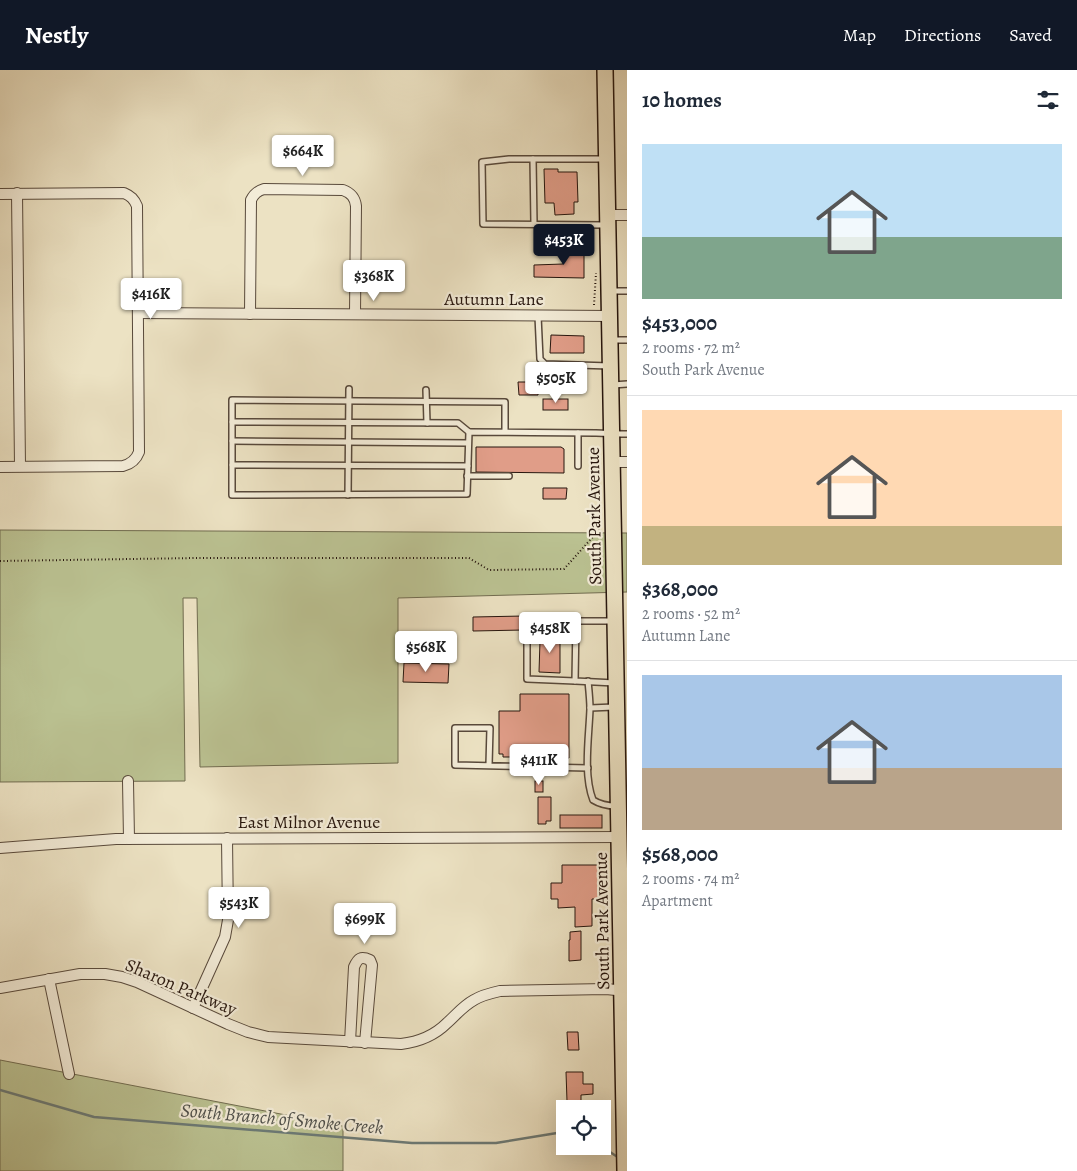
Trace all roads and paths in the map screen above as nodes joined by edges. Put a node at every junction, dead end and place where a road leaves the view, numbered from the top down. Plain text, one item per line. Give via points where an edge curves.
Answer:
1 (605, 70) edge
2 (533, 159) junction
3 (607, 159) junction
4 (0, 194) edge
5 (17, 194) junction
6 (627, 215) edge
7 (608, 220) junction
8 (534, 224) junction
9 (609, 291) junction
10 (627, 291) edge
11 (138, 313) junction
12 (250, 314) junction
13 (356, 314) junction
14 (538, 316) junction
15 (610, 316) junction
16 (610, 340) junction
17 (627, 340) edge
18 (610, 366) junction
19 (627, 384) edge
20 (611, 385) junction
21 (349, 389) dead end
22 (426, 390) dead end
23 (349, 401) junction
24 (426, 401) junction
25 (232, 422) junction
26 (349, 422) junction
27 (427, 423) junction
28 (468, 432) junction
29 (505, 432) junction
30 (578, 433) junction
31 (612, 434) junction
32 (627, 434) edge
33 (232, 441) junction
34 (349, 442) junction
35 (468, 443) junction
36 (620, 462) edge
37 (232, 465) junction
38 (0, 466) edge
39 (20, 466) junction
40 (348, 466) junction
41 (468, 466) junction
42 (578, 466) dead end
43 (467, 476) junction
44 (508, 476) dead end
45 (348, 495) junction
46 (600, 529) dead end
47 (0, 561) edge
48 (576, 621) junction
49 (615, 621) junction
50 (621, 651) edge
51 (575, 681) junction
52 (588, 682) junction
53 (616, 683) junction
54 (616, 707) junction
55 (590, 708) junction
56 (622, 756) edge
57 (489, 765) junction
58 (588, 768) junction
59 (128, 781) dead end
60 (622, 807) edge
61 (128, 838) junction
62 (227, 838) junction
63 (622, 842) edge
64 (0, 848) edge
65 (623, 866) edge
66 (624, 936) edge
67 (49, 979) junction
68 (0, 988) edge
69 (624, 991) edge
70 (193, 1008) junction
71 (625, 1041) edge
72 (350, 1042) junction
73 (365, 1043) junction
74 (69, 1074) dead end
75 (625, 1171) edge

1 - 3 main road, South Park Avenue
2 - 3 lane
2 - 8 lane
2 - 8 lane via 482,162 483,224
3 - 7 main road, South Park Avenue
4 - 5 street
5 - 11 street via 130,195 137,206
5 - 39 street
6 - 7 street
7 - 8 lane
7 - 9 main road, South Park Avenue
9 - 10 lane
9 - 15 main road, South Park Avenue
11 - 12 street, Autumn Lane
11 - 39 street via 139,452 136,458 123,466
12 - 13 street, Autumn Lane
12 - 13 street via 251,200 258,190 264,189 343,190 352,195 356,206
13 - 14 street, Autumn Lane
14 - 15 street, Autumn Lane
14 - 18 lane via 540,359 545,364
15 - 16 main road, South Park Avenue
16 - 17 lane
16 - 18 main road, South Park Avenue
18 - 20 main road, South Park Avenue
19 - 20 lane
20 - 31 main road, South Park Avenue
21 - 23 lane
22 - 24 lane
23 - 24 lane
23 - 25 lane via 232,400
23 - 26 lane
24 - 27 lane
24 - 29 lane via 505,402
25 - 26 lane
25 - 33 lane
26 - 27 lane
26 - 34 lane
27 - 28 lane via 458,423
28 - 29 lane
28 - 35 lane
29 - 30 lane
30 - 31 lane
30 - 42 lane
31 - 32 lane
31 - 36 main road, South Park Avenue
33 - 34 lane
33 - 37 lane
34 - 35 lane
34 - 40 lane
35 - 41 lane
36 - 49 main road, South Park Avenue
37 - 40 lane
37 - 45 lane via 232,495
38 - 39 street
40 - 41 lane
40 - 45 lane
41 - 43 lane
43 - 44 lane
43 - 45 lane via 467,494
46 - 47 path via 564,569 490,570 469,558
48 - 49 lane
48 - 51 lane
48 - 51 lane via 541,620 527,633 527,679
49 - 50 main road, South Park Avenue
50 - 53 main road, South Park Avenue
51 - 52 lane
52 - 53 lane
52 - 55 lane
53 - 54 main road, South Park Avenue
54 - 55 lane
54 - 56 main road, South Park Avenue
55 - 58 lane
56 - 60 main road, South Park Avenue
57 - 57 lane via 455,764 455,728 490,728
57 - 58 lane
58 - 60 lane via 593,800 598,804
59 - 61 street
60 - 63 main road, South Park Avenue
61 - 62 street, East Milnor Avenue
61 - 64 street, East Milnor Avenue
62 - 63 street, East Milnor Avenue
62 - 70 street via 228,920 225,937
63 - 65 main road, South Park Avenue
65 - 66 main road, South Park Avenue
66 - 69 main road, South Park Avenue
67 - 68 street, Sharon Parkway
67 - 70 street, Sharon Parkway via 80,974 122,977
67 - 74 street
69 - 71 main road, South Park Avenue
69 - 73 street, Sharon Parkway via 500,991 473,1000 446,1025 423,1039 402,1044
70 - 72 street, Sharon Parkway via 268,1038
71 - 75 main road, South Park Avenue
72 - 73 street, Sharon Parkway
72 - 73 street via 354,967 357,960 365,958 372,965

